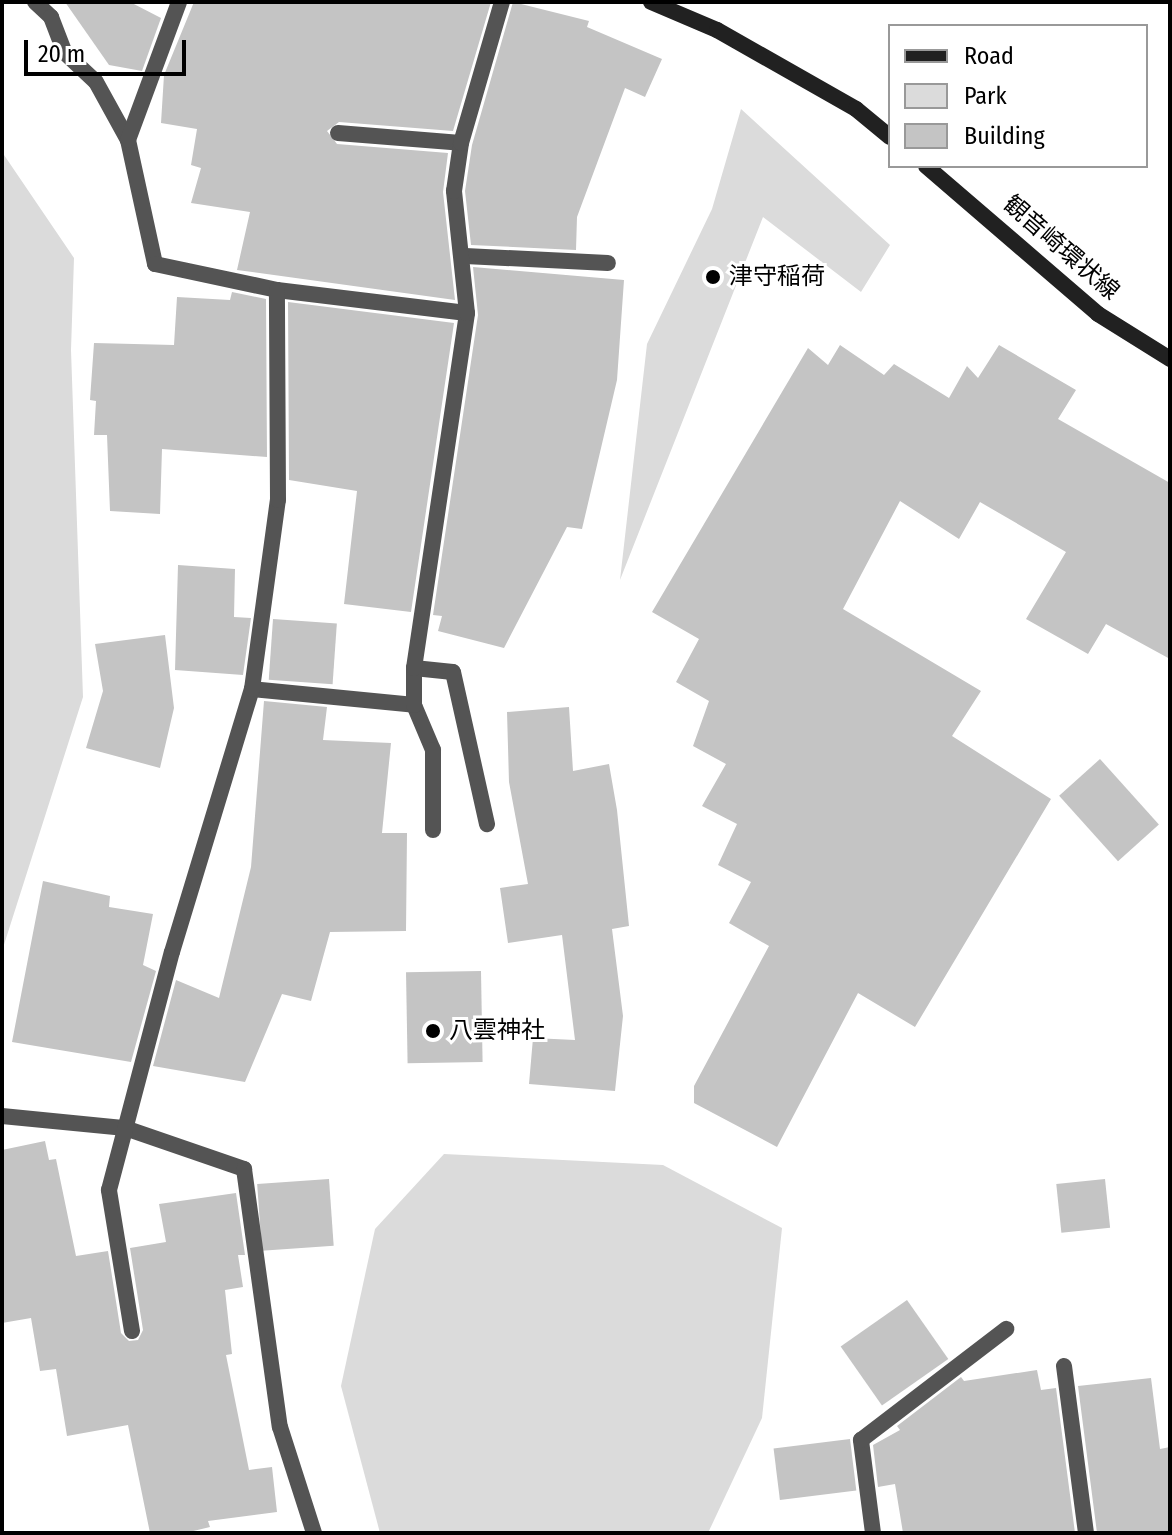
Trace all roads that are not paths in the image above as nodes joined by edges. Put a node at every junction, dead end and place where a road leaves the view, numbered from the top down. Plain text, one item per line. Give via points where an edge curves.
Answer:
1 (35, 2) edge
2 (179, 2) edge
3 (502, 2) edge
4 (651, 2) edge
5 (338, 133) dead end
6 (888, 135) edge
7 (128, 140) junction
8 (461, 143) junction
9 (928, 168) edge
10 (465, 256) junction
11 (608, 263) dead end
12 (277, 290) junction
13 (467, 313) junction
14 (1170, 359) edge
15 (414, 668) junction
16 (252, 689) junction
17 (414, 705) junction
18 (487, 824) dead end
19 (433, 830) dead end
20 (2, 1116) edge
21 (125, 1128) junction
22 (1006, 1329) dead end
23 (132, 1331) dead end
24 (1064, 1366) dead end
25 (314, 1533) edge
26 (873, 1533) edge
27 (1086, 1533) edge

1 - 7 street via 51,17 65,53 96,82
2 - 7 street
3 - 8 street
4 - 6 main road via 717,30 856,109
5 - 8 street
7 - 12 street via 155,264
8 - 10 street via 454,191
9 - 14 main road, 観音崎環状線 via 1098,314
10 - 11 street
10 - 13 street
12 - 13 street
12 - 16 street via 278,500
13 - 15 street
15 - 17 street
15 - 18 street via 453,672
16 - 17 street
16 - 21 street
17 - 19 street via 433,750
20 - 21 street
21 - 23 street via 109,1190
21 - 25 street via 244,1169 280,1427
22 - 26 street via 861,1440
24 - 27 street

